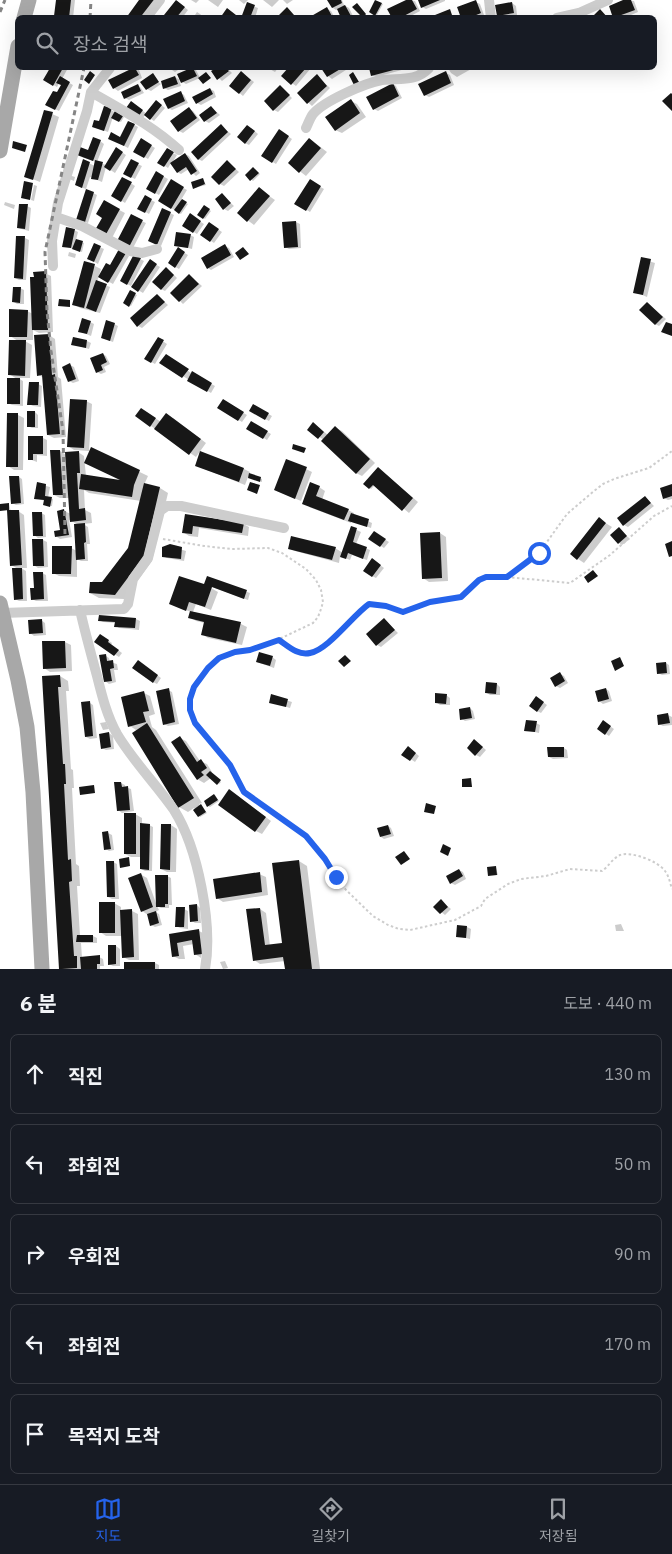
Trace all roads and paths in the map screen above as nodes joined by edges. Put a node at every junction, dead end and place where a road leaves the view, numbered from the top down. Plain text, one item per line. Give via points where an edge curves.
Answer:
1 (29, 0) edge
2 (160, 0) edge
3 (489, 0) edge
4 (608, 0) edge
5 (25, 15) edge
6 (148, 15) edge
7 (492, 15) edge
8 (574, 15) edge
9 (15, 64) edge
10 (108, 70) edge
11 (427, 70) edge
12 (92, 92) junction
13 (306, 128) dead end
14 (179, 150) dead end
15 (0, 151) edge
16 (56, 217) junction
17 (157, 249) dead end
18 (53, 266) dead end
19 (672, 451) edge
20 (672, 506) edge
21 (284, 528) dead end
22 (153, 537) junction
23 (507, 577) junction
24 (1, 608) edge
25 (80, 610) junction
26 (279, 640) junction
27 (672, 890) edge
28 (42, 969) edge
29 (205, 969) edge

1 - 5 main road
2 - 6 street
3 - 7 street
4 - 8 street
9 - 15 main road
10 - 12 street
11 - 13 street via 415,77 382,80 337,97 312,115
12 - 14 street via 150,126
12 - 16 street
16 - 17 street via 82,226 130,251 142,253
16 - 18 street via 52,241
19 - 23 path via 648,468 603,484 568,514 539,553
20 - 23 path via 654,516 610,555 570,583
21 - 22 street via 181,506 166,506 160,511
22 - 25 street via 148,558 133,579 124,609
22 - 26 path via 232,549 268,548 306,569 321,590 323,602 318,617
23 - 26 path via 486,577 461,597 430,602 403,612 369,604 317,651 309,654 292,650
24 - 25 street
24 - 28 main road via 27,726
25 - 29 street via 106,711 122,742 174,811 193,853 206,926
26 - 27 path via 219,658 194,687 190,710 195,723 230,765 244,792 306,836 346,890 388,925 410,930 455,920 481,906 514,881 570,868 602,871 626,854 661,866

